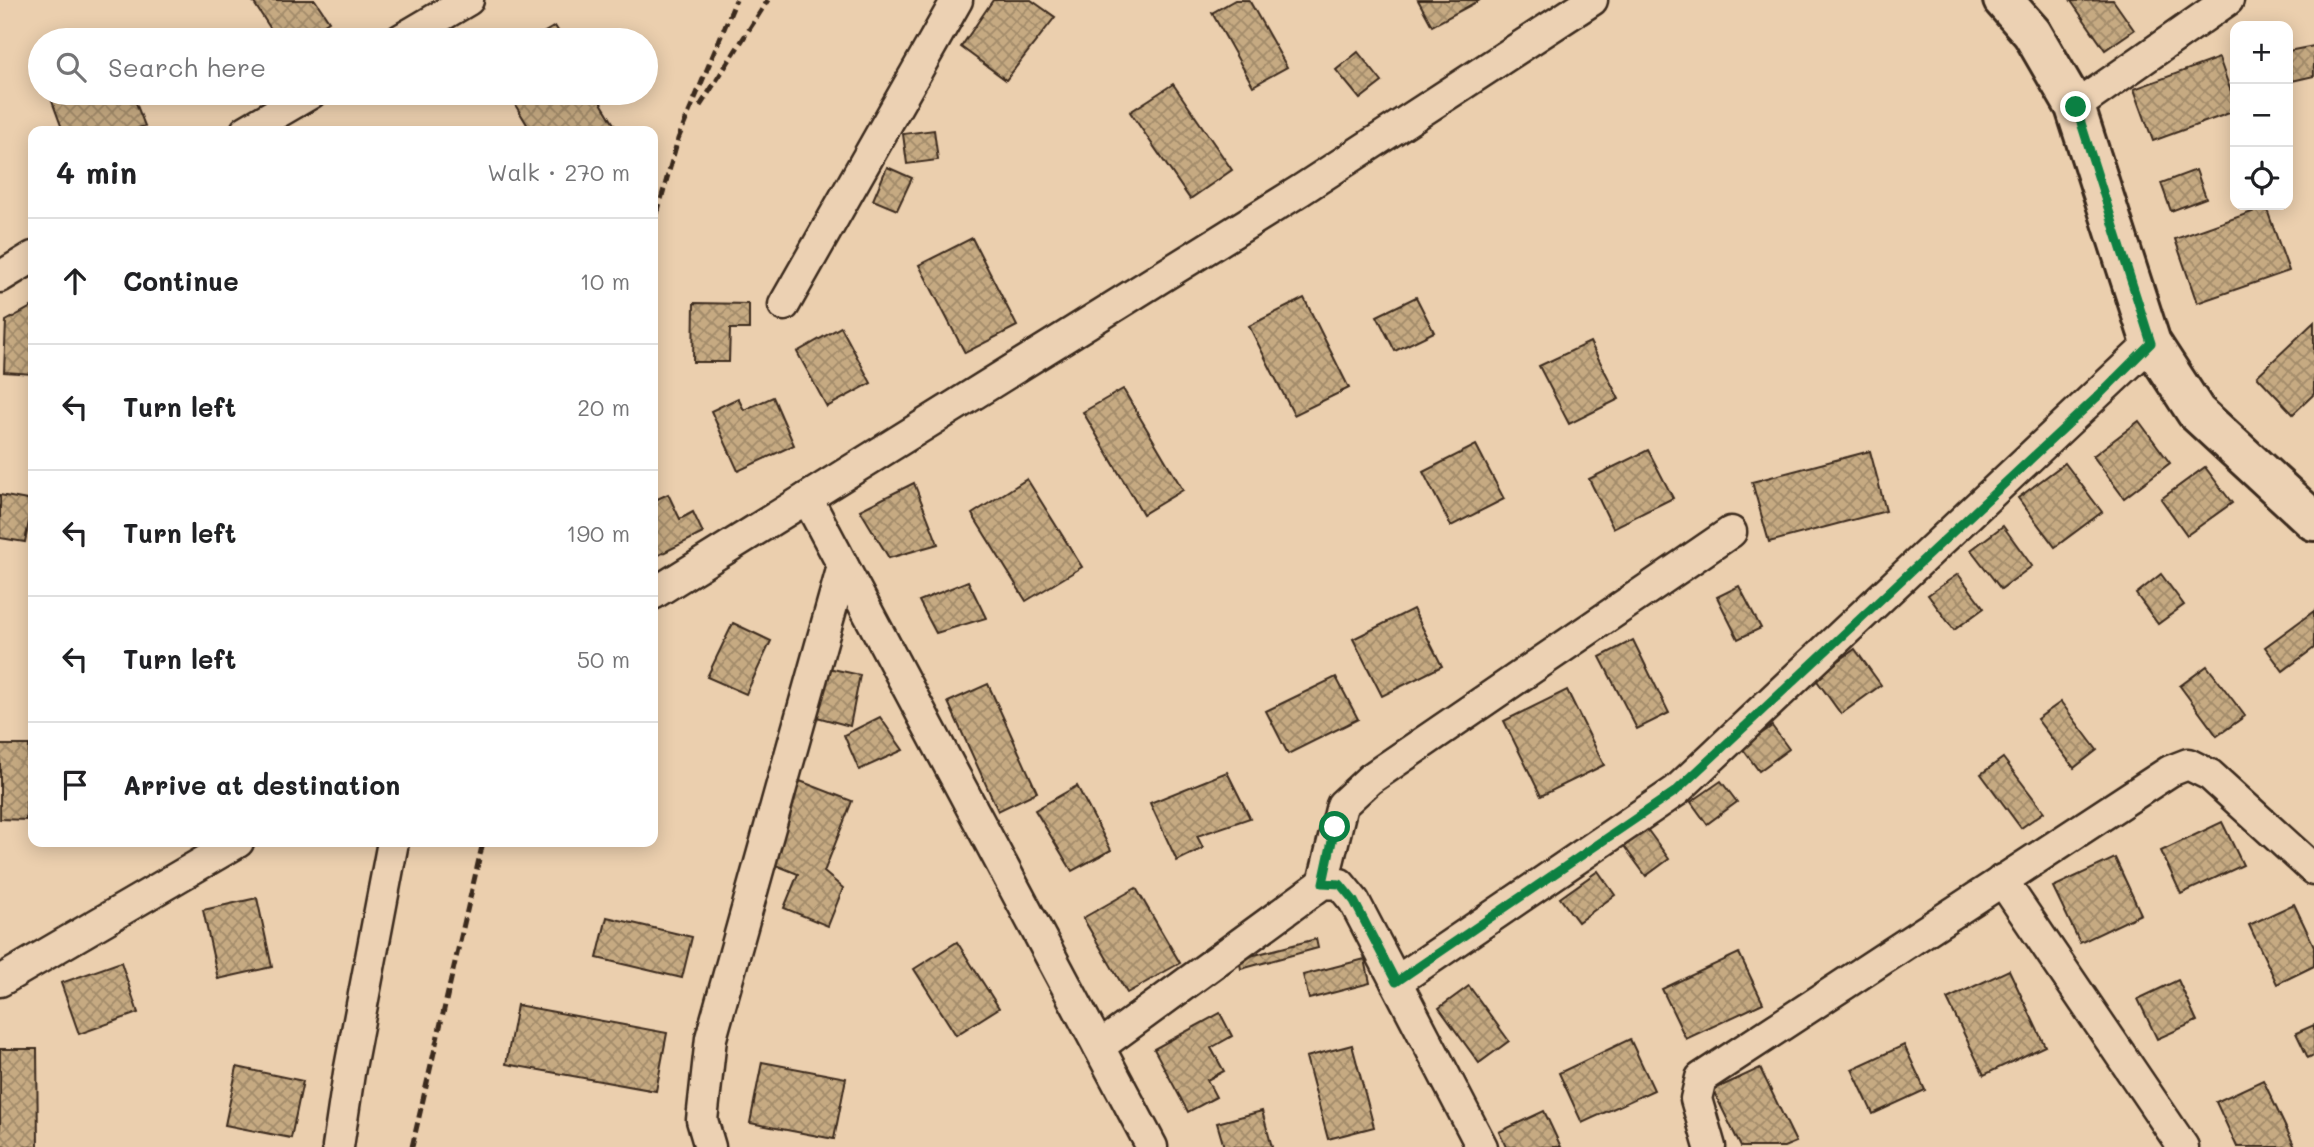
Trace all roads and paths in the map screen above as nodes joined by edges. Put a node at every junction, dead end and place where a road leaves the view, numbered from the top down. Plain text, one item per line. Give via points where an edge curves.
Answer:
1 (468, 0) edge
2 (957, 0) edge
3 (1592, 0) edge
4 (2003, 0) edge
5 (2228, 0) edge
6 (420, 28) edge
7 (291, 105) edge
8 (2076, 107) junction
9 (255, 126) edge
10 (28, 260) edge
11 (0, 277) edge
12 (784, 305) dead end
13 (2151, 343) junction
14 (807, 498) junction
15 (2314, 521) edge
16 (1731, 532) dead end
17 (843, 566) junction
18 (658, 591) edge
19 (229, 847) edge
20 (392, 847) edge
21 (2314, 870) edge
22 (2003, 880) junction
23 (1323, 883) junction
24 (0, 981) edge
25 (1396, 982) junction
26 (1099, 1047) junction
27 (338, 1147) edge
28 (710, 1147) edge
29 (1152, 1147) edge
30 (1482, 1147) edge
31 (1710, 1147) edge
32 (2183, 1147) edge

1 - 6 street
2 - 12 street
3 - 14 street via 1301,190
4 - 8 street via 2032,33
5 - 8 street
7 - 9 street
8 - 13 street
10 - 11 street
13 - 15 street via 2196,412
13 - 25 street via 1676,791
14 - 17 street
14 - 18 street
16 - 23 street via 1370,779 1342,805
17 - 26 street
17 - 28 street via 711,1038 702,1120
19 - 24 street
20 - 27 street
21 - 22 street via 2210,775 2188,764 2170,771
22 - 31 street via 1701,1078 1696,1098
22 - 32 street
23 - 25 street via 1340,884 1354,901
23 - 26 street
25 - 30 street
26 - 29 street

